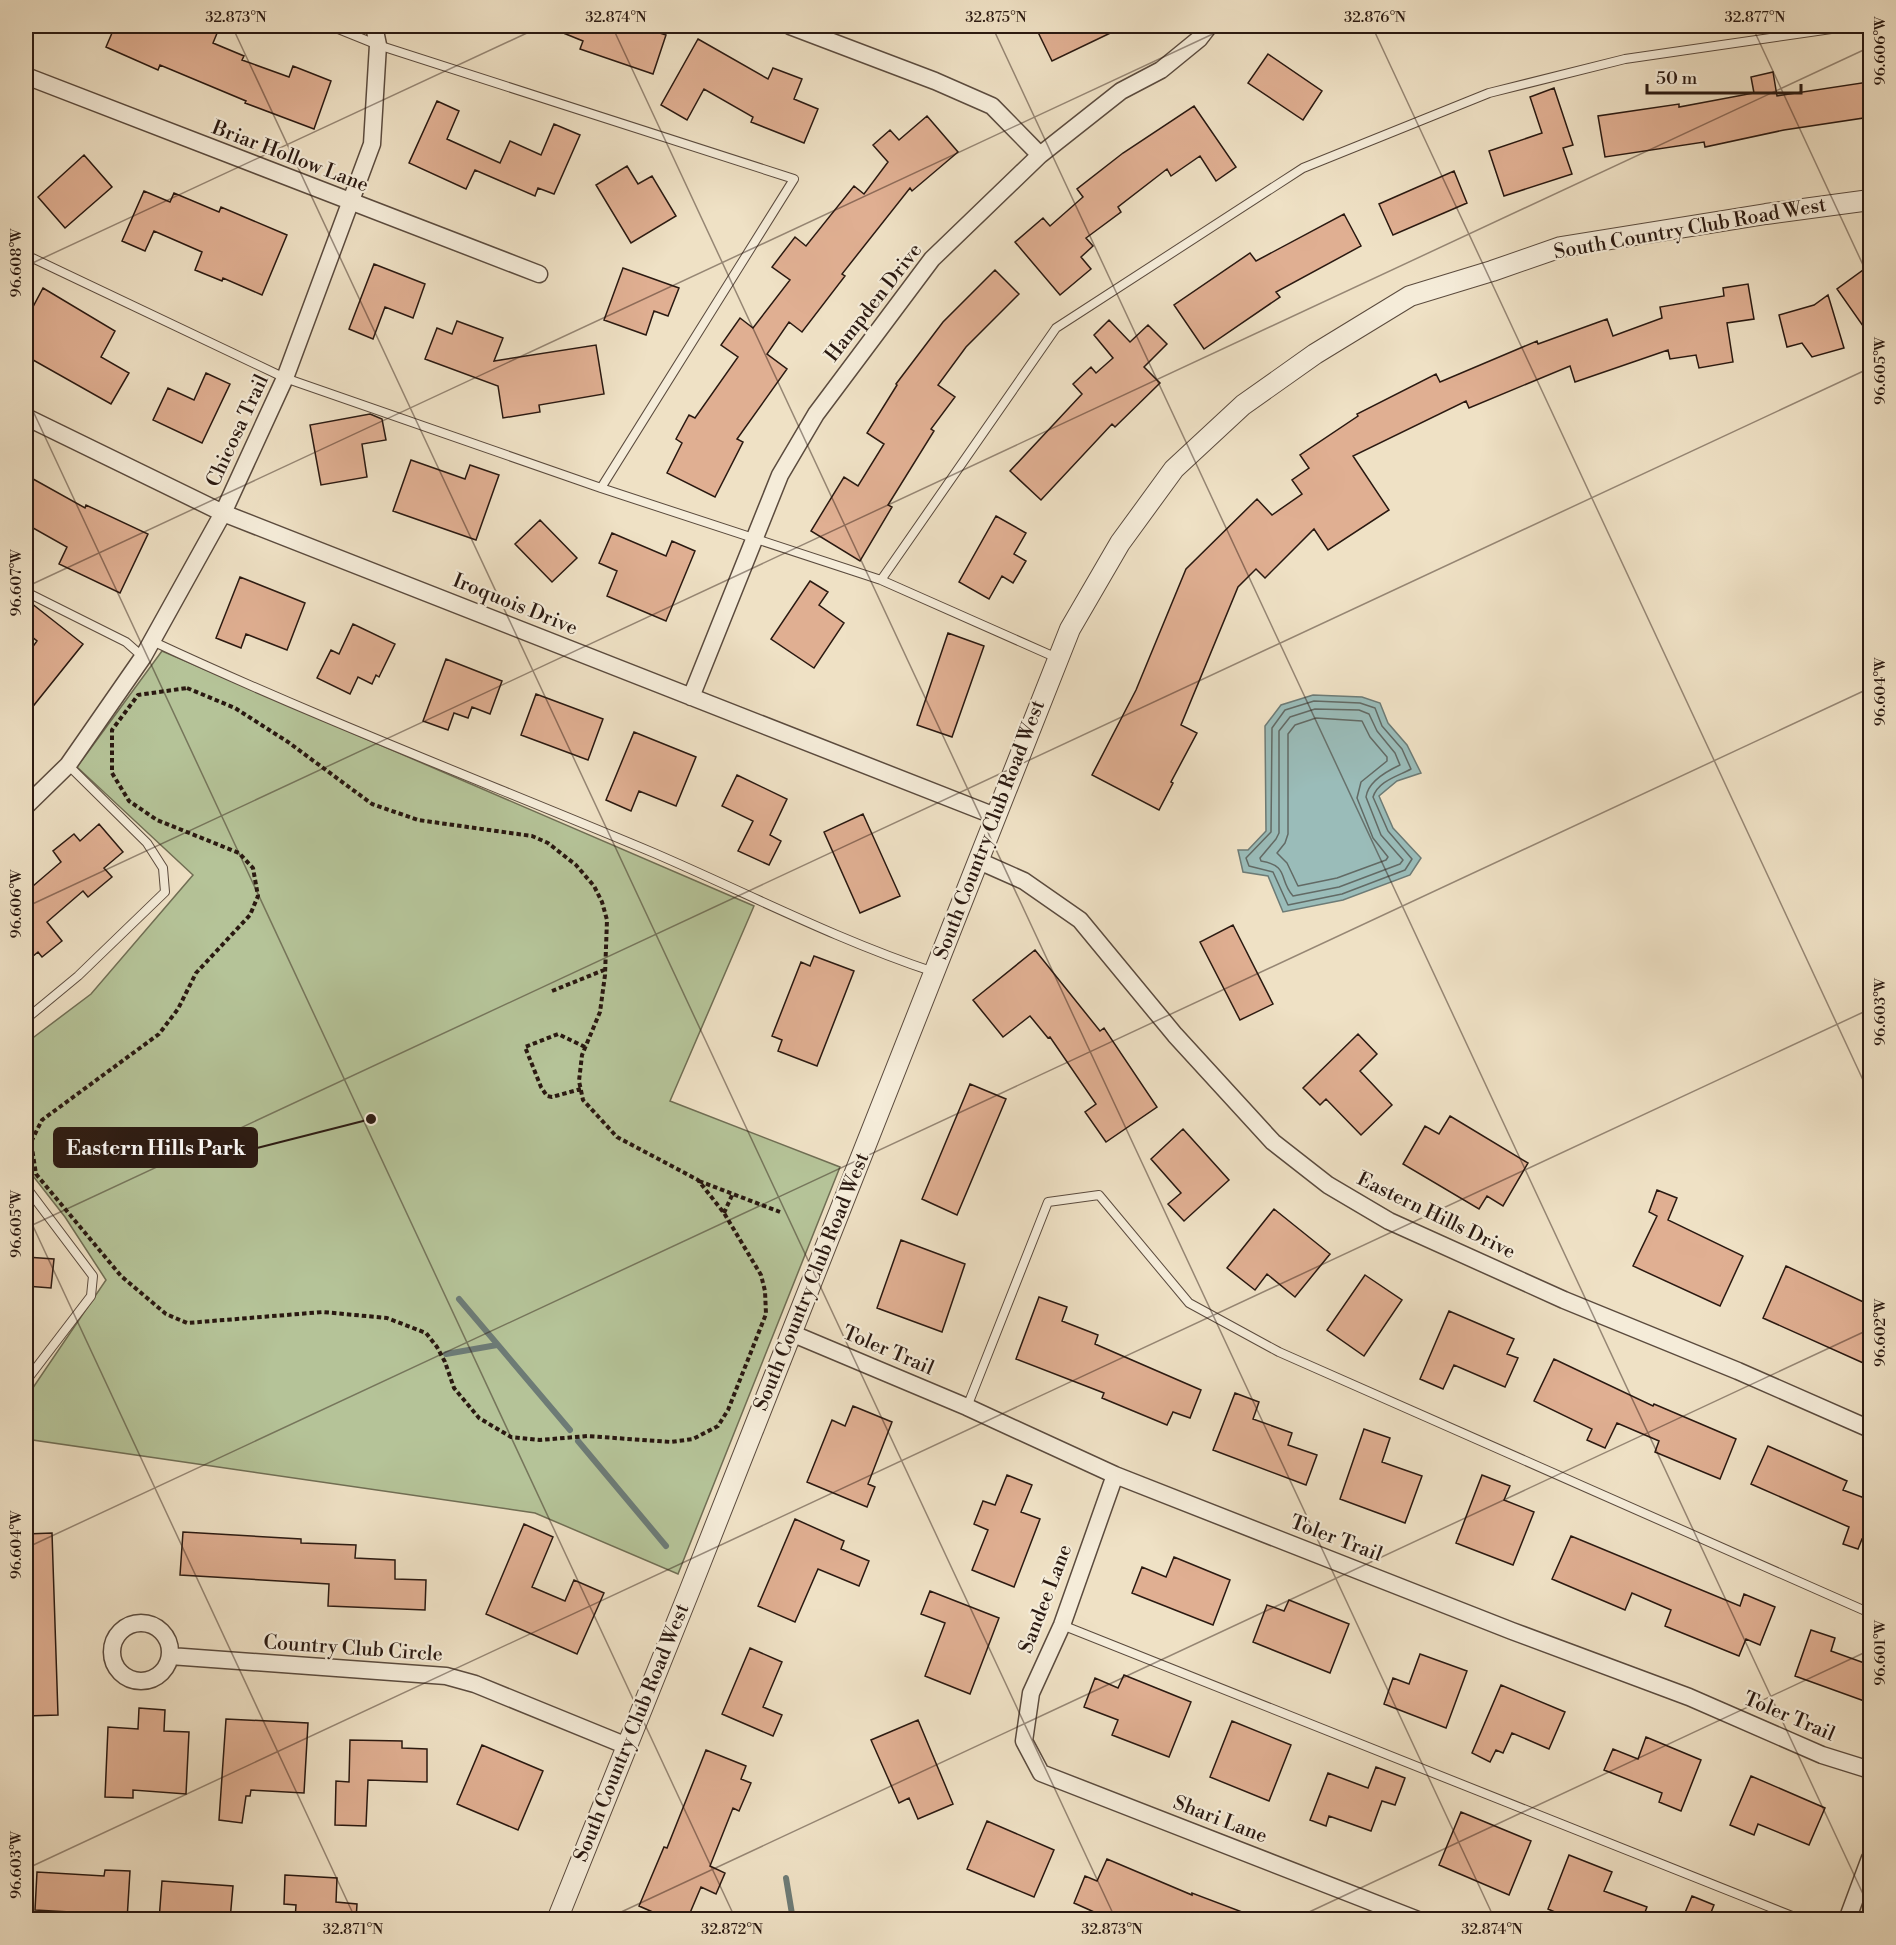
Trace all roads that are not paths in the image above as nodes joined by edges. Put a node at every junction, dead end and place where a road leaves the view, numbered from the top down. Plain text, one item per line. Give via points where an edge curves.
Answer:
1 (331, 26) edge
2 (374, 26) edge
3 (790, 26) edge
4 (1209, 26) edge
5 (1852, 26) edge
6 (378, 45) junction
7 (26, 76) edge
8 (1040, 155) junction
9 (1870, 200) edge
10 (350, 203) junction
11 (26, 255) edge
12 (539, 274) dead end
13 (285, 378) junction
14 (26, 417) edge
15 (602, 488) junction
16 (223, 513) junction
17 (754, 539) junction
18 (881, 580) junction
19 (26, 592) edge
20 (152, 641) junction
21 (143, 657) junction
22 (1058, 658) junction
23 (691, 697) junction
24 (68, 765) junction
25 (26, 806) edge
26 (995, 816) junction
27 (979, 861) junction
28 (934, 972) junction
29 (26, 1019) edge
30 (26, 1187) edge
31 (791, 1333) junction
32 (26, 1381) edge
33 (967, 1407) junction
34 (1870, 1429) edge
35 (1115, 1475) junction
36 (1870, 1613) edge
37 (1062, 1625) junction
38 (170, 1656) dead end
39 (1024, 1741) joint
40 (627, 1746) junction
41 (1870, 1770) edge
42 (1870, 1858) edge
43 (557, 1920) edge
44 (1418, 1920) edge
45 (1802, 1920) edge
46 (1846, 1920) edge

1 - 6 lane
2 - 6 street, Chicosa Trail
3 - 8 street via 992,106
4 - 8 street, Hampden Drive via 1161,70 1121,91
5 - 18 lane via 1626,59 1489,93 1303,168 1056,328
6 - 10 street, Chicosa Trail via 372,144
6 - 15 lane via 794,179
7 - 10 street, Briar Hollow Lane
8 - 17 street, Hampden Drive via 932,259 823,405 780,475
9 - 22 street, South Country Club Road West via 1562,247 1410,296 1315,354 1243,405 1174,469 1120,543 1070,628
10 - 12 street, Briar Hollow Lane
10 - 13 street, Chicosa Trail
11 - 13 lane
13 - 15 lane
13 - 16 street, Chicosa Trail
14 - 16 street, Iroquois Drive
15 - 17 lane
16 - 20 street, Chicosa Trail
16 - 23 street, Iroquois Drive
17 - 18 lane
17 - 23 street, Hampden Drive
18 - 22 lane
19 - 21 lane via 126,642
20 - 21 street, Chicosa Trail
20 - 28 lane via 373,738 653,853 796,918
21 - 24 street, Chicosa Trail
22 - 26 street, South Country Club Road West
23 - 26 street, Iroquois Drive
24 - 25 street, Chicosa Trail
24 - 29 lane via 147,843 163,868 165,892 78,976
26 - 27 street, South Country Club Road West
27 - 28 street, South Country Club Road West
27 - 34 street, Eastern Hills Drive via 1024,881 1080,920 1175,1035 1273,1142 1328,1185 1389,1221 1564,1300
28 - 31 street, South Country Club Road West
30 - 32 lane via 93,1276 91,1296
31 - 33 street, Toler Trail
31 - 40 street, South Country Club Road West
33 - 35 street, Toler Trail
33 - 36 lane via 1048,1202 1100,1195 1189,1303 1280,1352
35 - 37 street, Sandee Lane
35 - 41 street, Toler Trail via 1689,1697 1822,1755
37 - 39 street, Sandee Lane via 1031,1693
37 - 45 lane
38 - 40 street, Country Club Circle via 446,1676
39 - 44 street, Shari Lane via 1041,1773
40 - 43 street, South Country Club Road West
42 - 46 street

